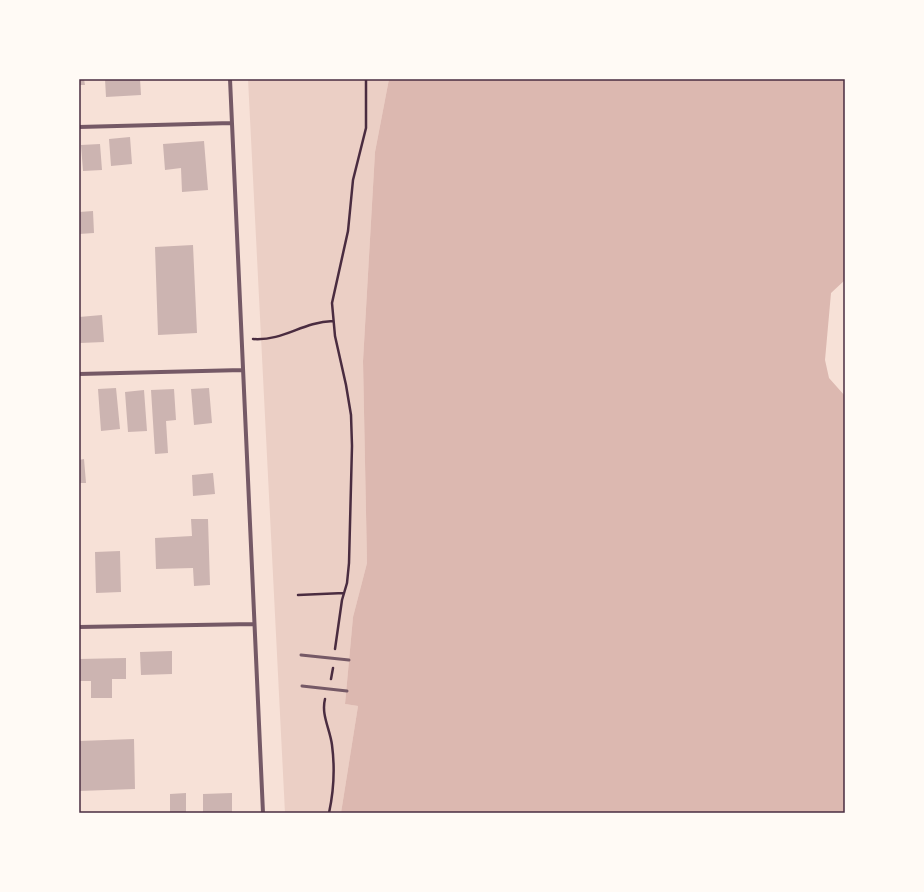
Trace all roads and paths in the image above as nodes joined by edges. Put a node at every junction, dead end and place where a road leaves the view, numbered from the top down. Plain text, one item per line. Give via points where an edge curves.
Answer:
1 (230, 79) edge
2 (366, 79) edge
3 (232, 123) junction
4 (79, 127) edge
5 (332, 321) junction
6 (242, 338) junction
7 (243, 370) junction
8 (79, 374) edge
9 (344, 593) junction
10 (298, 594) dead end
11 (254, 624) junction
12 (79, 626) edge
13 (301, 655) dead end
14 (334, 658) junction
15 (349, 660) dead end
16 (302, 686) dead end
17 (329, 689) junction
18 (346, 691) dead end
19 (263, 813) edge
20 (329, 813) edge

1 - 3 street
2 - 5 path via 366,128 353,180 351,211 332,302
3 - 4 street
3 - 6 street
5 - 6 path via 311,323 276,338
5 - 9 path via 351,415 349,563
6 - 7 street
7 - 8 street
7 - 11 street
9 - 10 path
9 - 14 path
11 - 12 street
11 - 19 street
13 - 14 lane
14 - 15 lane
14 - 17 path
16 - 17 lane
17 - 18 lane
17 - 20 path via 324,708 334,763

